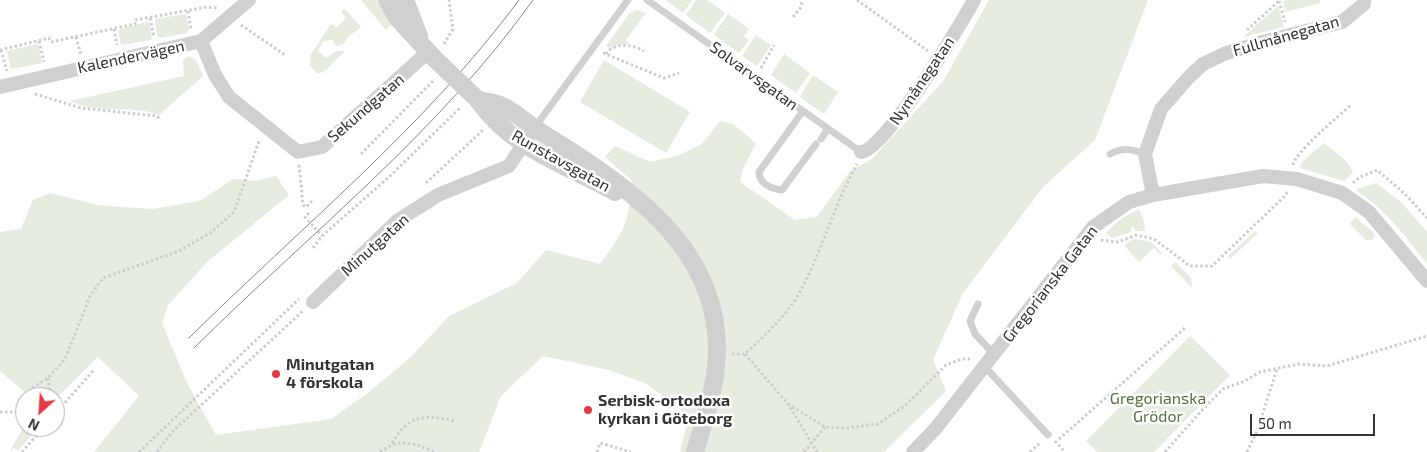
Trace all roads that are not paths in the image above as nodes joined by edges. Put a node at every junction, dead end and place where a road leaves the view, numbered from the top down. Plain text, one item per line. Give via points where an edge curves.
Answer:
1 (249, 0) edge
2 (387, 0) edge
3 (405, 0) edge
4 (628, 0) edge
5 (647, 0) edge
6 (974, 0) edge
7 (1364, 0) edge
8 (201, 41) junction
9 (432, 56) junction
10 (9, 85) edge
11 (476, 98) junction
12 (803, 111) junction
13 (534, 128) junction
14 (828, 129) junction
15 (523, 144) junction
16 (861, 152) joint
17 (1110, 154) dead end
18 (1145, 154) junction
19 (1153, 194) junction
20 (653, 213) junction
21 (1427, 281) edge
22 (313, 302) road end
23 (978, 304) dead end
24 (995, 354) junction
25 (985, 367) junction
26 (1048, 435) dead end
27 (695, 452) edge
28 (913, 452) edge

1 - 8 street, Kalendervägen via 227,13
2 - 9 street, Runstavsgatan via 398,19
3 - 9 street, Runstavsgatan
4 - 13 lane
5 - 12 lane, Solvarvsgatan
6 - 16 street, Nymånegatan via 939,58 882,138
7 - 18 street, Fullmånegatan via 1364,4 1342,22 1224,54 1201,66 1161,109
8 - 9 street, Sekundgatan via 215,75 229,97 298,152 322,147
8 - 10 street, Kalendervägen
9 - 11 street, Runstavsgatan, bridge
11 - 13 street, Runstavsgatan via 501,105
11 - 15 street, Runstavsgatan via 491,119
12 - 14 lane, Solvarvsgatan
12 - 14 lane via 759,172 763,182 782,190
13 - 15 street, Minutgatan
13 - 20 street, Runstavsgatan via 616,180
14 - 16 lane, Solvarvsgatan
15 - 20 street, Runstavsgatan
15 - 22 street, Minutgatan via 509,166 438,195 397,221
17 - 18 lane via 1125,149
18 - 19 street
19 - 21 street, Gregorianska Gatan via 1263,176 1291,178 1342,193 1370,212
19 - 24 street, Gregorianska Gatan via 1129,202 1102,219
20 - 27 street, Runstavsgatan via 692,259 715,320 716,367
23 - 24 lane via 970,322 974,334
24 - 25 street, Gregorianska Gatan
25 - 26 lane
25 - 28 street, Gregorianska Gatan

